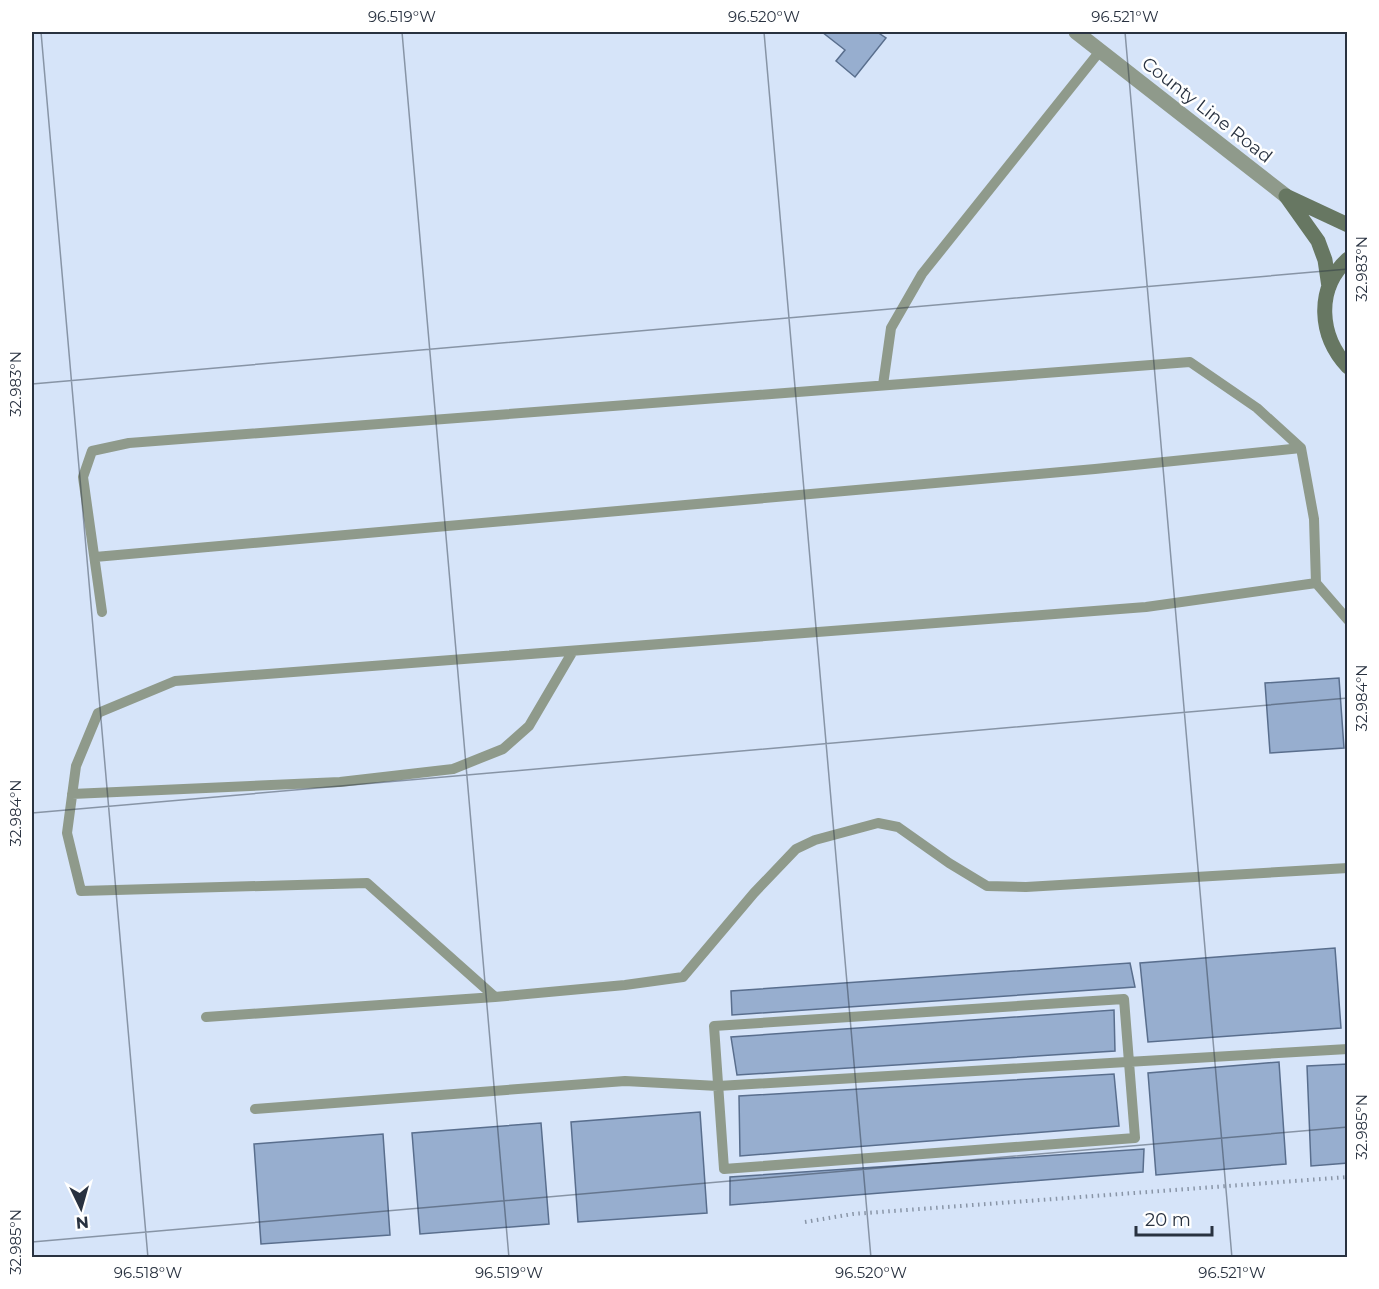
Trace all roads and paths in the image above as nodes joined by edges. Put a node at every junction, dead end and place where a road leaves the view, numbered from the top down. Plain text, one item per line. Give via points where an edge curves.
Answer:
1 (1076, 32) edge
2 (1100, 51) junction
3 (1286, 196) junction
4 (1347, 225) edge
5 (1347, 259) edge
6 (1329, 287) junction
7 (1347, 367) edge
8 (883, 385) junction
9 (1301, 448) junction
10 (94, 557) junction
11 (1316, 583) junction
12 (102, 612) dead end
13 (1347, 620) edge
14 (573, 651) junction
15 (72, 794) junction
16 (1347, 868) edge
17 (495, 997) junction
18 (206, 1017) dead end
19 (1347, 1049) edge
20 (1128, 1063) junction
21 (718, 1086) junction
22 (255, 1109) dead end
23 (1347, 1177) edge
24 (805, 1222) dead end

1 - 2 street, County Line Road
2 - 3 street, County Line Road
2 - 8 lane via 922,274 891,328
3 - 4 main road
3 - 6 main road via 1318,241
5 - 6 main road
6 - 7 main road via 1325,325 1333,347
8 - 9 lane via 1190,362 1257,408
8 - 10 lane via 129,443 92,451 83,477
9 - 10 lane
9 - 11 lane via 1314,519
10 - 12 lane
11 - 13 lane
11 - 14 lane via 1146,607
14 - 15 lane via 529,726 503,749 453,769 340,782
14 - 15 lane via 175,681 98,713 76,766
15 - 17 lane via 67,833 81,891 367,883
16 - 17 lane via 987,886 898,827 878,823 796,849 682,977
17 - 18 lane
19 - 20 lane
20 - 21 lane
20 - 21 lane via 1124,999 714,1026
20 - 21 lane via 1135,1138 723,1169
21 - 22 lane via 625,1080
23 - 24 path via 853,1214

